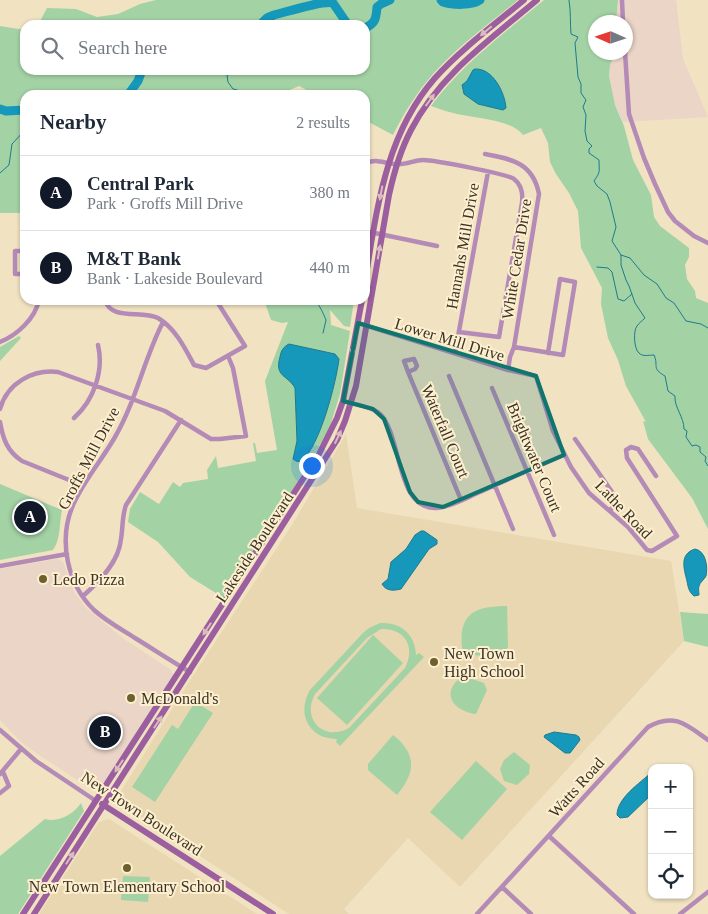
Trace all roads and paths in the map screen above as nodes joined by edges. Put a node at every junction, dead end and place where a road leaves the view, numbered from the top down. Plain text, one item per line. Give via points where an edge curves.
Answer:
1 (524, 0) edge
2 (537, 0) edge
3 (622, 0) edge
4 (623, 15) edge
5 (626, 60) edge
6 (485, 154) dead end
7 (370, 162) edge
8 (388, 163) junction
9 (397, 164) junction
10 (488, 172) junction
11 (370, 232) edge
12 (373, 232) junction
13 (382, 234) junction
14 (708, 243) edge
15 (437, 246) dead end
16 (370, 250) edge
17 (20, 251) edge
18 (20, 274) edge
19 (370, 303) edge
20 (38, 305) edge
21 (107, 305) edge
22 (219, 305) edge
23 (361, 305) edge
24 (370, 305) edge
25 (163, 322) junction
26 (358, 323) junction
27 (366, 326) junction
28 (459, 332) junction
29 (0, 342) edge
30 (98, 345) dead end
31 (514, 347) junction
32 (548, 353) junction
33 (455, 354) junction
34 (228, 356) junction
35 (508, 370) junction
36 (408, 372) dead end
37 (449, 376) dead end
38 (536, 376) joint
39 (95, 385) junction
40 (492, 388) dead end
41 (132, 398) junction
42 (343, 401) junction
43 (351, 403) junction
44 (0, 409) edge
45 (74, 418) dead end
46 (181, 420) junction
47 (0, 422) edge
48 (575, 439) dead end
49 (564, 455) junction
50 (527, 472) junction
51 (656, 476) dead end
52 (495, 485) junction
53 (82, 487) junction
54 (461, 500) junction
55 (610, 511) junction
56 (513, 529) dead end
57 (554, 535) dead end
58 (67, 554) junction
59 (0, 566) edge
60 (83, 596) junction
61 (183, 668) junction
62 (190, 672) junction
63 (0, 730) edge
64 (708, 740) edge
65 (21, 749) junction
66 (1, 773) edge
67 (0, 793) edge
68 (96, 800) junction
69 (104, 805) junction
70 (549, 836) junction
71 (502, 887) junction
72 (708, 892) edge
73 (24, 914) edge
74 (34, 914) edge
75 (273, 914) edge
76 (477, 914) edge
77 (531, 914) edge
78 (634, 914) edge
79 (680, 914) edge

1 -> 8 main road via 460,53 435,79 403,126
9 -> 2 main road, Lakeside Boulevard via 419,115 442,84
3 - 4 street
5 - 14 street via 629,114 655,184 675,221
6 - 31 street, White Cedar Drive via 525,167 535,180 539,194
7 - 8 street
8 - 9 street
8 -> 12 main road
9 - 10 street via 424,160
9 - 13 main road, Lakeside Boulevard
10 - 28 street, Hannahs Mill Drive
10 - 28 street via 513,178 519,183 523,196 499,337
11 - 12 street
12 - 13 street
12 - 16 main road
13 - 15 street
19 -> 13 main road, Lakeside Boulevard
17 - 18 street via 14,251 15,274
20 - 29 street via 20,330
21 - 25 street via 115,312 145,314
22 - 34 street via 245,346
23 - 26 main road, Lakeside Boulevard
27 -> 24 main road, Lakeside Boulevard
25 - 34 street via 198,367 211,367
25 - 41 street, Groffs Mill Drive
26 - 27 street, Lower Mill Drive
26 -> 42 main road, Lakeside Boulevard
27 - 33 street, Lower Mill Drive
27 - 43 main road, Lakeside Boulevard
28 - 33 street, Hannahs Mill Drive
30 - 39 street via 100,368
31 - 32 street
31 - 35 street, White Cedar Drive
32 - 32 street via 562,355 575,282 560,279
33 - 35 street, Lower Mill Drive
34 - 46 street via 246,436 211,439
35 - 38 street, Lower Mill Drive
36 - 54 street, Waterfall Court
37 - 52 street
38 - 49 street, Lathe Road
39 - 41 street
39 - 44 street via 58,372 34,373 20,381 6,396
39 - 45 street via 86,406
40 - 50 street, Brightwater Court
41 - 46 street
41 - 53 street, Groffs Mill Drive via 115,437
42 - 43 street
42 -> 61 main road, Lakeside Boulevard via 319,454
43 - 54 street via 373,409 384,419 410,492 418,502 437,508
62 -> 43 main road, Lakeside Boulevard via 327,458
46 - 60 street via 126,505 118,552 104,575
47 - 53 street via 6,445 16,457
48 - 55 street via 617,499
49 - 50 street
49 - 55 street, Lathe Road via 589,493
50 - 52 street
50 - 57 street, Brightwater Court
51 - 55 street, Lathe Road via 638,449 631,447 626,450 627,458 676,536 656,550 647,550
52 - 54 street
52 - 56 street
53 - 58 street, Groffs Mill Drive via 69,518
58 - 59 street
58 - 60 street, Groffs Mill Drive via 73,579
60 - 61 street, Groffs Mill Drive via 104,618
61 - 62 street, Groffs Mill Drive
61 -> 68 main road, Lakeside Boulevard
69 -> 62 main road, Lakeside Boulevard
63 - 65 street, New Town Boulevard
64 - 70 street, Watts Road via 677,720 653,724
65 - 66 street
65 - 68 street, New Town Boulevard
66 - 67 street via 10,786
68 - 69 main road, New Town Boulevard
68 - 73 main road, Lakeside Boulevard
74 -> 69 main road, Lakeside Boulevard
69 - 75 main road, New Town Boulevard
70 - 71 street, Watts Road
70 - 78 street
71 - 76 street, Watts Road
71 - 77 street
72 - 79 street

